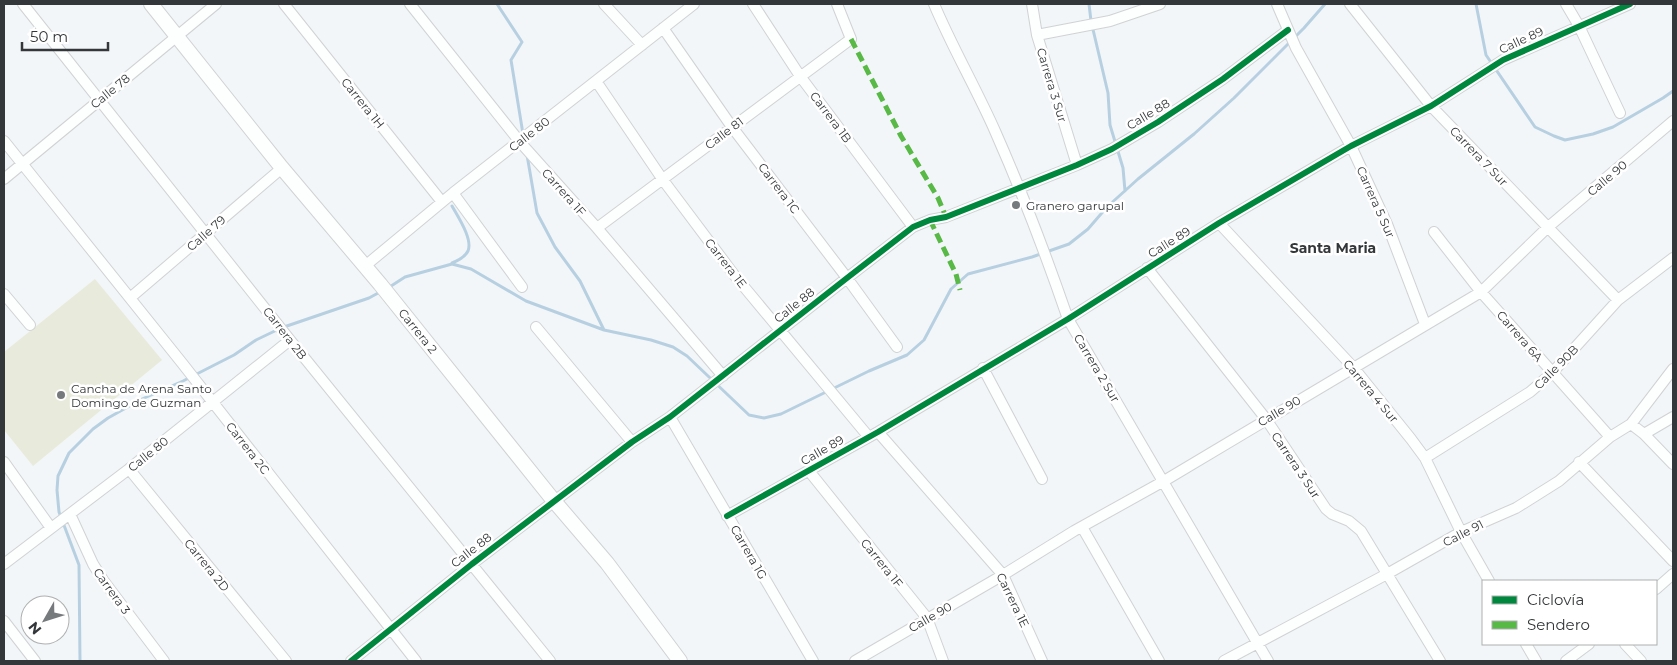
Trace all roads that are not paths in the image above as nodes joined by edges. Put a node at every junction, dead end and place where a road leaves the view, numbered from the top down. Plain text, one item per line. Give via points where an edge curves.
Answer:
1 (22, 4) edge
2 (151, 4) edge
3 (216, 4) edge
4 (284, 4) edge
5 (410, 4) edge
6 (604, 4) edge
7 (694, 4) edge
8 (753, 4) edge
9 (837, 4) edge
10 (934, 4) edge
11 (1032, 4) edge
12 (1160, 4) edge
13 (1277, 4) edge
14 (1350, 4) edge
15 (1566, 4) edge
16 (1630, 4) edge
17 (1579, 26) junction
18 (663, 28) junction
19 (1289, 33) junction
20 (1037, 35) junction
21 (178, 37) junction
22 (642, 45) junction
23 (800, 76) junction
24 (596, 81) junction
25 (99, 99) junction
26 (1431, 106) junction
27 (1620, 113) dead end
28 (1673, 121) edge
29 (732, 127) junction
30 (4, 141) edge
31 (520, 142) junction
32 (1351, 146) junction
33 (22, 163) junction
34 (1077, 165) junction
35 (282, 168) junction
36 (4, 179) edge
37 (663, 180) junction
38 (1018, 188) junction
39 (453, 193) junction
40 (442, 202) junction
41 (1220, 223) junction
42 (913, 227) junction
43 (596, 228) junction
44 (1547, 228) junction
45 (1434, 232) dead end
46 (205, 233) junction
47 (1673, 258) edge
48 (365, 266) junction
49 (1147, 268) junction
50 (847, 278) junction
51 (522, 287) dead end
52 (1481, 292) junction
53 (4, 294) edge
54 (130, 298) junction
55 (1618, 300) junction
56 (1068, 319) junction
57 (1425, 324) junction
58 (30, 325) dead end
59 (536, 327) dead end
60 (780, 331) junction
61 (288, 338) junction
62 (897, 347) dead end
63 (1352, 367) junction
64 (983, 368) junction
65 (1673, 369) edge
66 (1552, 373) junction
67 (717, 381) junction
68 (212, 403) junction
69 (1673, 417) edge
70 (670, 418) junction
71 (1266, 419) junction
72 (1631, 424) junction
73 (873, 434) junction
74 (1644, 434) junction
75 (1610, 437) junction
76 (632, 442) junction
77 (1425, 458) junction
78 (4, 462) edge
79 (1579, 462) junction
80 (1673, 464) edge
81 (129, 469) junction
82 (808, 471) junction
83 (1042, 479) dead end
84 (1164, 481) junction
85 (554, 500) junction
86 (68, 516) junction
87 (727, 516) junction
88 (54, 526) junction
89 (1082, 527) junction
90 (1461, 532) junction
91 (1673, 561) edge
92 (4, 564) edge
93 (472, 564) junction
94 (1387, 574) junction
95 (1673, 574) edge
96 (1003, 575) junction
97 (1488, 580) edge
98 (1657, 588) edge
99 (927, 618) junction
100 (4, 621) edge
101 (391, 629) junction
102 (1257, 644) junction
103 (1527, 645) edge
104 (1588, 645) edge
105 (1626, 645) edge
106 (36, 661) edge
107 (164, 661) edge
108 (286, 661) edge
109 (350, 661) edge
110 (416, 661) edge
111 (550, 661) edge
112 (680, 661) edge
113 (812, 661) edge
114 (855, 661) edge
115 (943, 661) edge
116 (1042, 661) edge
117 (1159, 661) edge
118 (1224, 661) edge
119 (1268, 661) edge
120 (1440, 661) edge
121 (1536, 661) edge
122 (1566, 661) edge
123 (1641, 661) edge

1 - 25 street, Carrera 2B
2 - 21 street, Carrera 2
3 - 21 street, Calle 78
4 - 40 street, Carrera 1H
5 - 31 street, Carrera 1F
6 - 22 street
7 - 18 street, Calle 80
8 - 23 street, Carrera 1B
9 - 23 street, Calle 81 via 851,39
10 - 38 street, Carrera 2 Sur
11 - 20 street, Carrera 3 Sur
12 - 20 street via 1110,21
13 - 19 street, Carrera 5 Sur
14 - 26 street, Carrera 7 Sur
15 - 17 street
16 - 17 street, Calle 89
17 - 26 street, Calle 89 via 1503,60
17 - 27 street
18 - 22 street, Calle 80
18 - 29 street, Carrera 1C
19 - 32 street, Carrera 5 Sur
19 - 34 street, Calle 88 via 1158,122
20 - 34 street, Carrera 3 Sur
21 - 25 street, Calle 78
21 - 35 street, Carrera 2
22 - 24 street, Calle 80
23 - 29 street, Calle 81
23 - 42 street, Carrera 1B
24 - 31 street, Calle 80
24 - 37 street, Carrera 1E
25 - 33 street, Calle 78
25 - 46 street, Carrera 2B
26 - 32 street, Calle 89
26 - 44 street, Carrera 7 Sur
28 - 44 street, Calle 90
29 - 37 street, Calle 81
29 - 50 street, Carrera 1C
30 - 33 street, Carrera 2C
31 - 39 street, Calle 80
31 - 43 street, Carrera 1F
32 - 41 street, Calle 89
32 - 57 street, Carrera 5 Sur via 1387,224
33 - 36 street, Calle 78
33 - 54 street, Carrera 2C
34 - 38 street, Calle 88
35 - 46 street, Calle 79
35 - 48 street, Carrera 2
37 - 43 street, Calle 81
37 - 60 street, Carrera 1E
38 - 42 street, Calle 88
38 - 56 street, Carrera 2 Sur
39 - 40 street, Calle 80
39 - 51 street
40 - 48 street, Calle 80
41 - 49 street, Calle 89
41 - 63 street, Carrera 4 Sur
42 - 50 street, Calle 88
43 - 67 street, Carrera 1F
44 - 52 street, Calle 90
44 - 55 street, Carrera 7 Sur
45 - 52 street, Carrera 6A
46 - 54 street, Calle 79
46 - 61 street, Carrera 2B
47 - 55 street, Calle 90B
48 - 85 street, Carrera 2
49 - 56 street, Calle 89
49 - 71 street, Carrera 3 Sur
50 - 60 street, Calle 88
50 - 62 street, Carrera 1C
52 - 57 street, Calle 90
52 - 66 street, Carrera 6A
53 - 58 street
54 - 68 street, Carrera 2C
55 - 66 street, Calle 90B
56 - 64 street, Calle 89
56 - 84 street, Carrera 2 Sur
57 - 63 street, Calle 90
59 - 76 street
60 - 67 street, Calle 88
60 - 73 street, Carrera 1E via 841,403
61 - 68 street, Calle 80
61 - 93 street, Carrera 2B
63 - 71 street, Calle 90
63 - 77 street, Carrera 4 Sur
64 - 73 street, Calle 89
64 - 83 street
65 - 72 street, Calle 91
66 - 75 street, Carrera 6A
66 - 77 street, Calle 90B via 1530,392
67 - 70 street, Calle 88
68 - 81 street, Calle 80
68 - 101 street, Carrera 2C
69 - 74 street
70 - 76 street, Calle 88
70 - 87 street, Carrera 1G
71 - 84 street, Calle 90
71 - 94 street, Carrera 3 Sur via 1326,509 1361,531
72 - 74 street
72 - 75 street, Calle 91
73 - 82 street, Calle 89
73 - 96 street, Carrera 1E
74 - 80 street
75 - 79 street, Calle 91
76 - 85 street, Calle 88
77 - 90 street, Carrera 4 Sur
78 - 88 street
79 - 90 street, Calle 91 via 1559,481 1516,508
79 - 91 street
81 - 86 street, Calle 80
81 - 108 street, Carrera 2D
82 - 87 street, Calle 89
82 - 99 street, Carrera 1F
84 - 89 street, Calle 90
84 - 102 street, Carrera 2 Sur
85 - 93 street, Calle 88
85 - 112 street, Carrera 2 via 607,563
86 - 88 street, Calle 80
86 - 107 street, Carrera 3 via 98,572
87 - 113 street, Carrera 1G
88 - 92 street, Calle 80
89 - 96 street, Calle 90
89 - 117 street
90 - 94 street, Calle 91
90 - 97 street, Carrera 4 Sur
93 - 101 street, Calle 88
93 - 111 street, Carrera 2B
94 - 102 street, Calle 91
94 - 120 street, Carrera 3 Sur
95 - 98 street
96 - 99 street, Calle 90
96 - 116 street, Carrera 1E
99 - 114 street, Calle 90
99 - 115 street, Carrera 1F
100 - 106 street
101 - 109 street, Calle 88
101 - 110 street, Carrera 2C
102 - 118 street, Calle 91
102 - 119 street, Carrera 2 Sur
103 - 121 street
104 - 122 street
105 - 123 street

